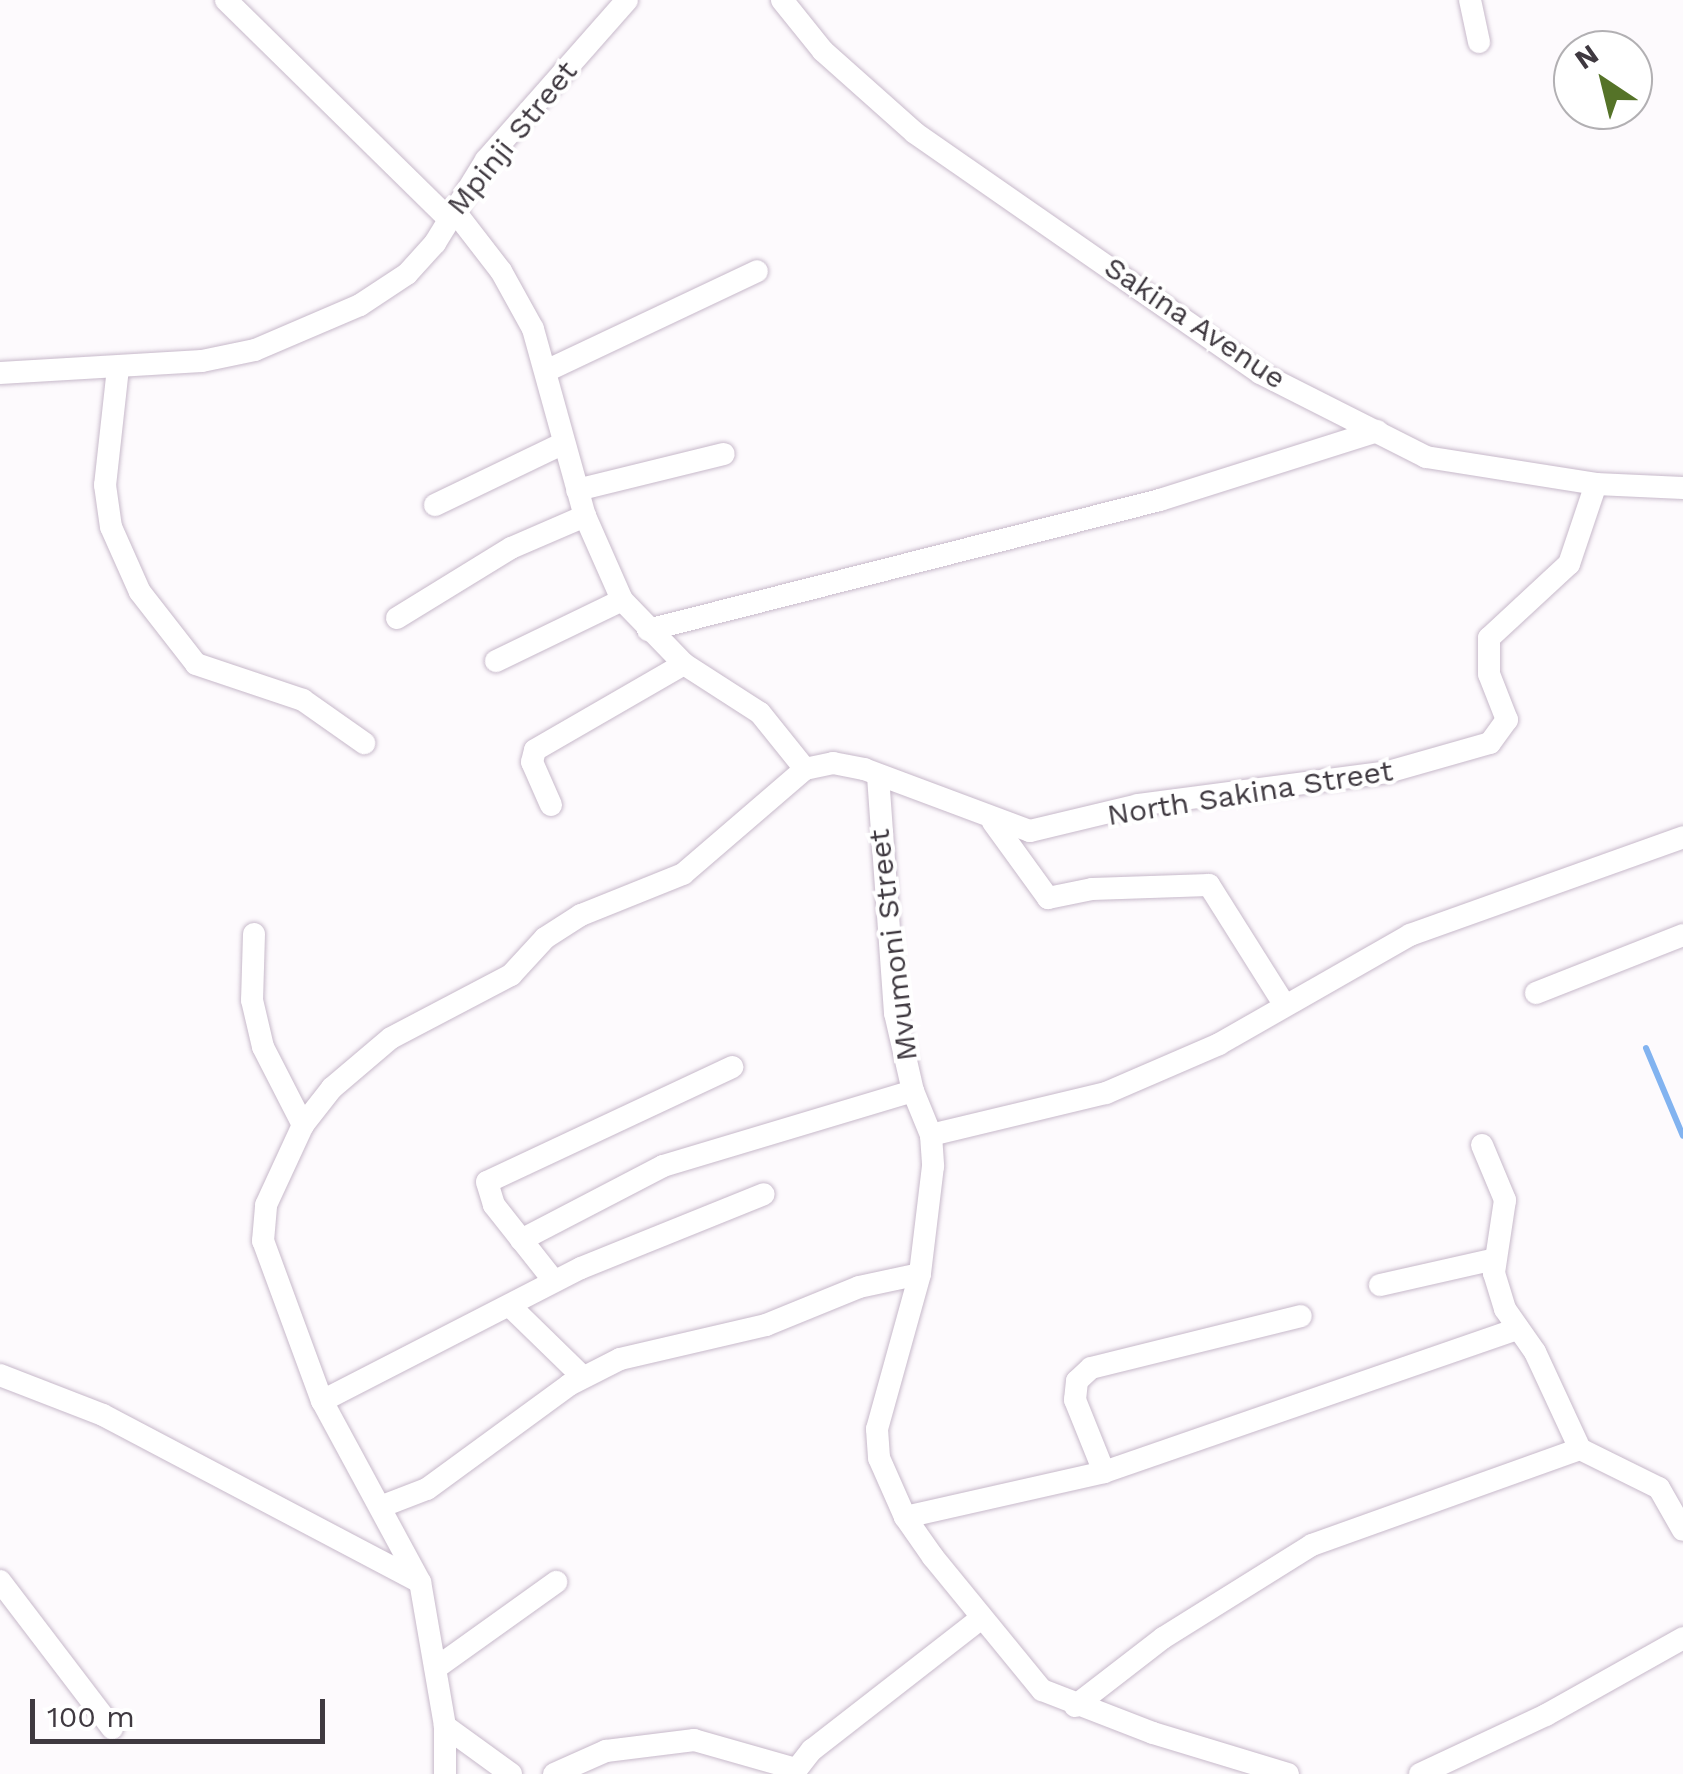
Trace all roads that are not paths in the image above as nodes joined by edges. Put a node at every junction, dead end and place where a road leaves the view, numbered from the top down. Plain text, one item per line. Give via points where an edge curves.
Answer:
1 (226, 0) edge
2 (627, 0) edge
3 (782, 0) edge
4 (1470, 0) edge
5 (1479, 42) dead end
6 (450, 212) junction
7 (757, 271) dead end
8 (118, 368) junction
9 (548, 370) junction
10 (0, 374) edge
11 (1377, 431) junction
12 (564, 443) junction
13 (724, 454) dead end
14 (1596, 484) junction
15 (1683, 488) edge
16 (577, 490) junction
17 (436, 505) dead end
18 (586, 516) junction
19 (622, 600) junction
20 (397, 618) dead end
21 (648, 630) junction
22 (496, 660) dead end
23 (684, 664) junction
24 (364, 743) dead end
25 (805, 769) junction
26 (878, 776) junction
27 (551, 805) dead end
28 (993, 822) junction
29 (1683, 836) edge
30 (254, 934) dead end
31 (1683, 934) edge
32 (1536, 993) dead end
33 (1284, 1004) junction
34 (732, 1067) dead end
35 (912, 1091) junction
36 (303, 1125) junction
37 (931, 1135) junction
38 (1482, 1145) dead end
39 (764, 1194) dead end
40 (521, 1240) junction
41 (1495, 1258) junction
42 (920, 1274) junction
43 (554, 1282) junction
44 (1380, 1285) dead end
45 (512, 1307) junction
46 (1301, 1316) dead end
47 (1518, 1329) junction
48 (0, 1375) edge
49 (582, 1376) junction
50 (322, 1401) junction
51 (1580, 1449) junction
52 (1104, 1472) junction
53 (380, 1507) junction
54 (905, 1517) junction
55 (1683, 1530) edge
56 (0, 1580) edge
57 (420, 1582) junction
58 (556, 1582) dead end
59 (980, 1619) junction
60 (1683, 1638) edge
61 (436, 1668) junction
62 (1074, 1706) junction
63 (445, 1726) junction
64 (112, 1728) dead end
65 (795, 1771) edge
66 (445, 1774) edge
67 (511, 1774) edge
68 (554, 1774) edge
69 (1288, 1774) edge
70 (1420, 1774) edge

1 - 6 street
2 - 6 street, Mpinji Street via 486,160
3 - 11 street, Sakina Avenue via 823,51 916,133 1260,373
4 - 5 street
6 - 8 street, Mpinji Street via 435,244 407,274 312,329 256,350
6 - 9 street via 501,272
7 - 9 street
8 - 10 street, Mpinji Street
8 - 24 street via 105,485 111,527 140,592 196,664 303,700
9 - 12 street
11 - 14 street, Sakina Avenue via 1426,457
11 - 21 street via 1160,500
12 - 16 street
12 - 17 street
13 - 16 street
14 - 15 street, Sakina Avenue
14 - 28 street, North Sakina Street via 1569,564 1489,638 1488,674 1507,720 1490,743 1388,772 1138,805 1057,829
16 - 18 street
18 - 19 street
18 - 20 street via 511,548
19 - 21 street
19 - 22 street
21 - 23 street
23 - 25 street via 760,713
23 - 27 street via 536,750 532,762
25 - 26 street, North Sakina Street via 833,764
25 - 36 street via 683,874 581,915 478,996 368,1054
26 - 28 street, North Sakina Street
26 - 35 street, Mvumoni Street via 895,1014
28 - 33 street via 1048,898 1092,889 1209,885
29 - 33 street via 1410,935
30 - 36 street via 252,1000 263,1047
31 - 32 street
33 - 37 street via 1219,1044 1106,1094
34 - 40 street via 487,1182 494,1206
35 - 37 street, Mvumoni Street
35 - 40 street via 664,1166
36 - 50 street via 266,1205 264,1241
37 - 42 street, Mvumoni Street
38 - 41 street via 1505,1200
39 - 43 street
40 - 43 street
41 - 44 street
41 - 47 street via 1498,1291
42 - 49 street via 859,1287 766,1325 676,1344
42 - 54 street, Mvumoni Street via 878,1429 880,1458
43 - 45 street
45 - 49 street
45 - 50 street
46 - 52 street via 1090,1368 1077,1380 1075,1400
47 - 51 street
47 - 52 street
48 - 57 street via 103,1415
49 - 53 street via 427,1489
50 - 53 street
51 - 55 street via 1659,1488
51 - 62 street via 1298,1552 1164,1638
52 - 54 street
53 - 57 street
54 - 59 street, Mvumoni Street
56 - 64 street
57 - 61 street
58 - 61 street
59 - 62 street, Mvumoni Street via 1042,1690
59 - 65 street
60 - 70 street via 1546,1715
61 - 63 street
62 - 69 street, Mvumoni Street
63 - 66 street
63 - 67 street
65 - 68 street via 679,1740 606,1751

